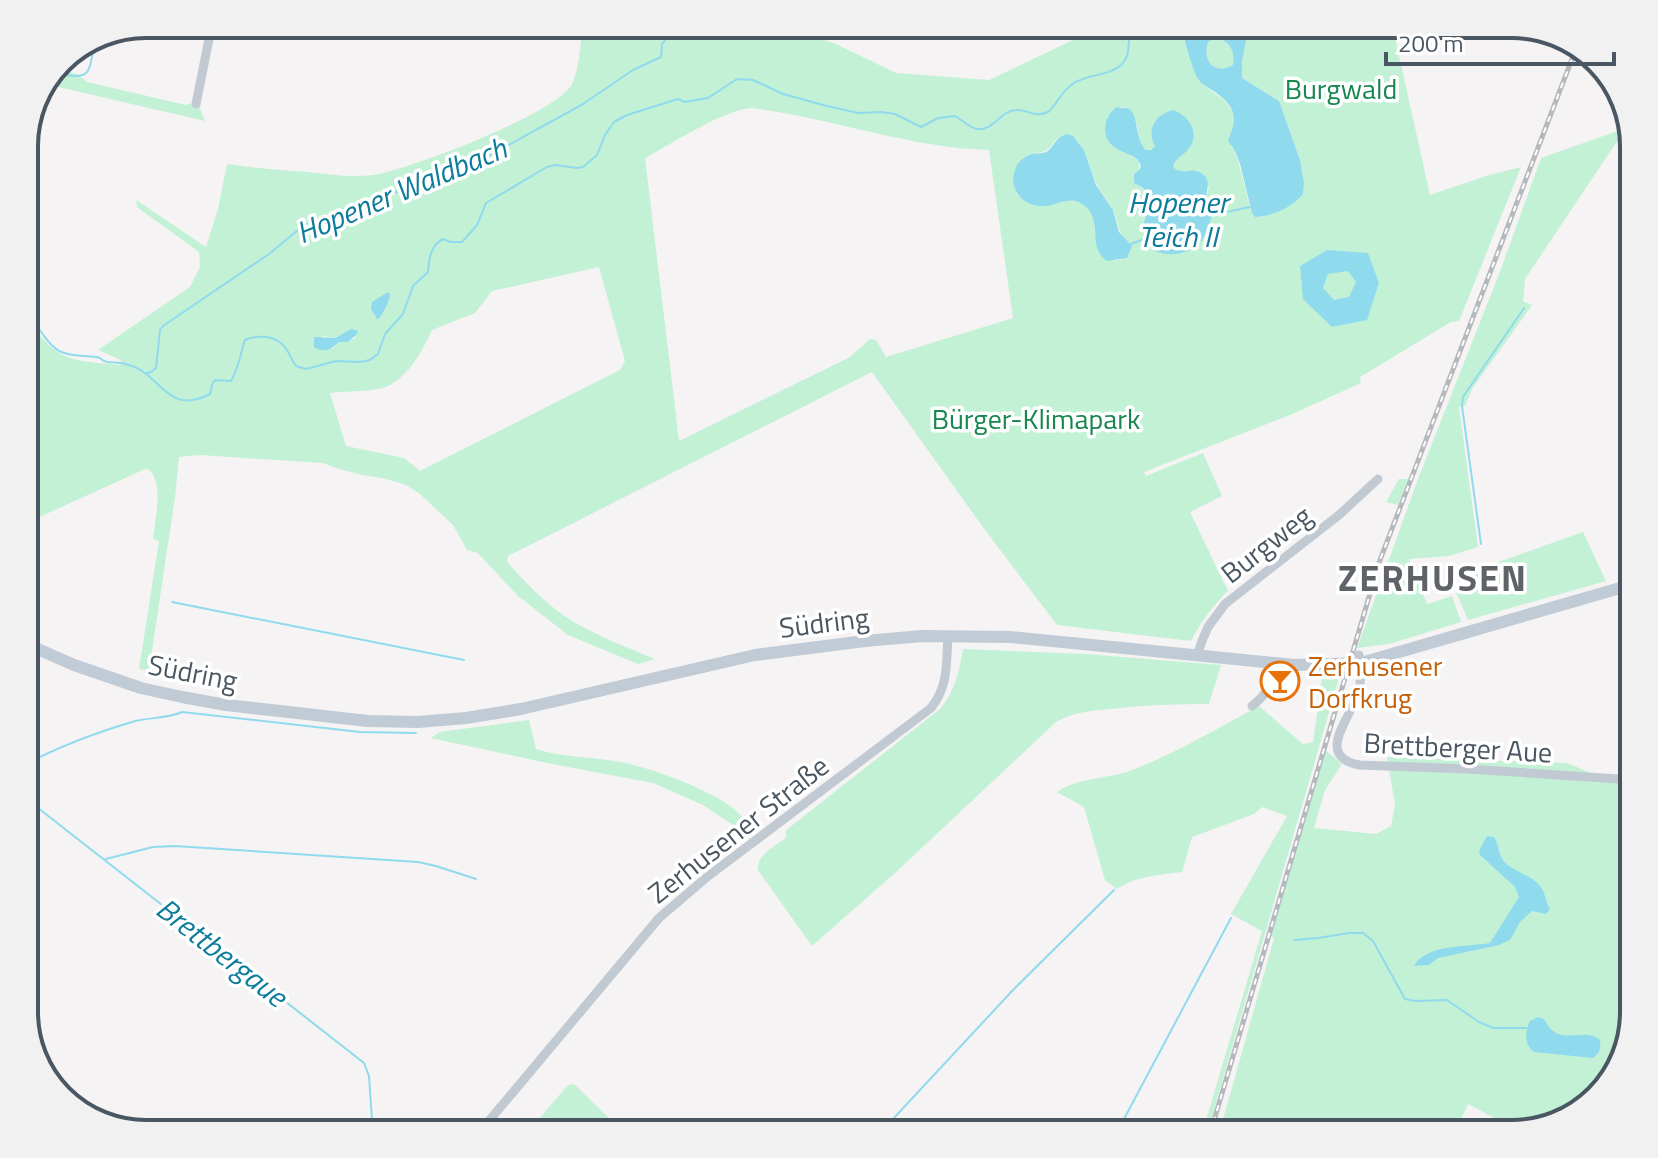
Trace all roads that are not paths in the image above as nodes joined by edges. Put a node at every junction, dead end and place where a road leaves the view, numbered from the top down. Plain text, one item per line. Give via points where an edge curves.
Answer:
1 (209, 38) edge
2 (196, 104) dead end
3 (1378, 479) dead end
4 (1620, 588) edge
5 (948, 636) junction
6 (38, 649) edge
7 (1197, 656) junction
8 (1360, 659) junction
9 (1277, 663) junction
10 (1252, 706) dead end
11 (1620, 779) edge
12 (490, 1120) edge

1 - 2 street
3 - 7 street, Burgweg via 1225,604 1208,627
4 - 8 main road, Südring via 1407,651
5 - 6 main road, Südring via 755,655 521,709 406,722 182,697 141,688
5 - 7 main road, Südring
5 - 12 street, Zerhusener Straße via 946,679 931,708 659,918
7 - 9 main road, Südring
8 - 9 main road, Südring via 1326,665
8 - 11 street, Brettberger Aue via 1359,692 1336,745 1348,763
9 - 10 street via 1271,685

